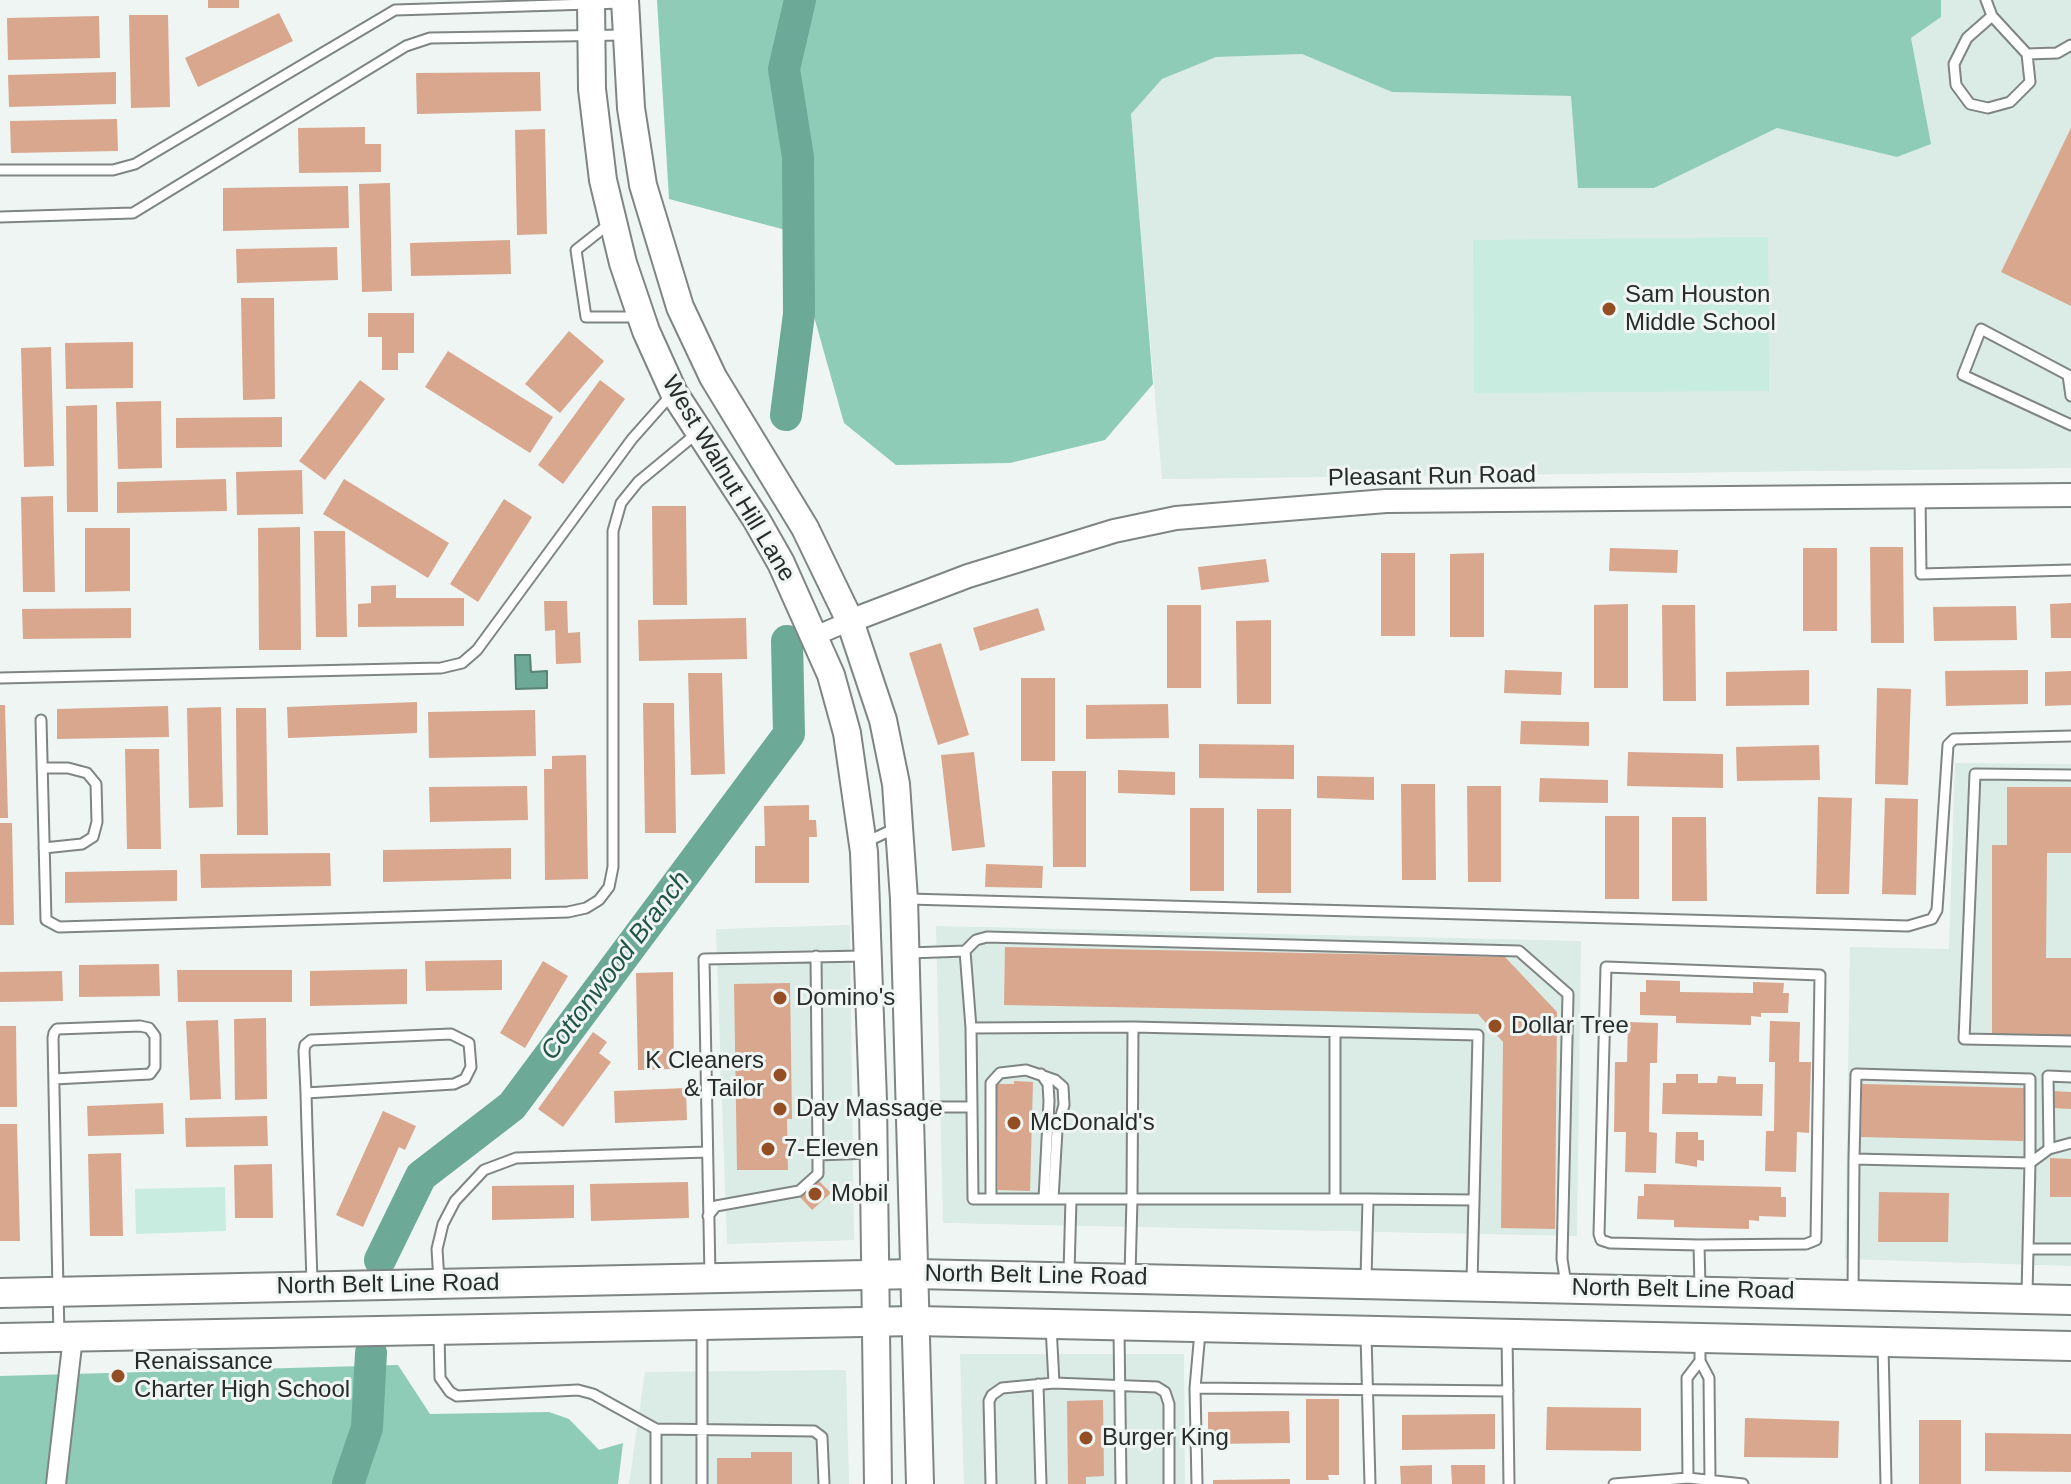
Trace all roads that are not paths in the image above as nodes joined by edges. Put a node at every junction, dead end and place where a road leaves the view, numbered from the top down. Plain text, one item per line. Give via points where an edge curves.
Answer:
1 (1986, 0) edge
2 (625, 1) edge
3 (591, 2) edge
4 (1992, 16) junction
5 (625, 35) junction
6 (591, 36) junction
7 (2071, 45) edge
8 (2027, 54) junction
9 (0, 170) edge
10 (0, 217) edge
11 (612, 223) junction
12 (641, 317) junction
13 (713, 377) junction
14 (674, 393) junction
15 (2071, 396) edge
16 (734, 413) junction
17 (2071, 425) edge
18 (699, 432) junction
19 (2071, 495) edge
20 (1920, 496) junction
21 (2071, 570) edge
22 (850, 621) junction
23 (815, 636) junction
24 (0, 678) edge
25 (41, 720) dead end
26 (2071, 736) edge
27 (42, 768) junction
28 (2071, 775) edge
29 (900, 826) junction
30 (863, 844) junction
31 (44, 848) junction
32 (904, 899) junction
33 (965, 951) junction
34 (906, 953) junction
35 (816, 956) junction
36 (868, 956) junction
37 (1133, 1027) junction
38 (971, 1028) junction
39 (1335, 1032) junction
40 (2071, 1041) edge
41 (1041, 1074) junction
42 (2071, 1077) edge
43 (54, 1079) junction
44 (306, 1093) junction
45 (911, 1107) junction
46 (972, 1107) junction
47 (2071, 1143) edge
48 (2049, 1149) junction
49 (707, 1152) junction
50 (873, 1152) junction
51 (818, 1155) junction
52 (1854, 1159) junction
53 (2030, 1163) junction
54 (991, 1199) junction
55 (1048, 1199) junction
56 (1071, 1199) junction
57 (1132, 1199) junction
58 (1335, 1199) junction
59 (1368, 1199) junction
60 (1474, 1200) junction
61 (708, 1216) junction
62 (1699, 1245) junction
63 (2028, 1249) junction
64 (2071, 1249) edge
65 (875, 1274) junction
66 (915, 1274) junction
67 (1069, 1276) junction
68 (1130, 1277) junction
69 (710, 1278) junction
70 (1366, 1283) junction
71 (439, 1285) junction
72 (1471, 1285) junction
73 (312, 1287) junction
74 (1566, 1287) junction
75 (1700, 1290) junction
76 (58, 1291) junction
77 (0, 1293) edge
78 (1853, 1293) junction
79 (2027, 1298) junction
80 (2071, 1300) edge
81 (875, 1321) junction
82 (916, 1321) junction
83 (1051, 1322) junction
84 (1119, 1323) junction
85 (702, 1325) junction
86 (1200, 1325) junction
87 (1366, 1329) junction
88 (439, 1330) junction
89 (1507, 1332) junction
90 (66, 1337) junction
91 (0, 1338) edge
92 (1883, 1341) junction
93 (2071, 1346) edge
94 (1700, 1349) junction
95 (1054, 1383) junction
96 (1038, 1384) junction
97 (1121, 1385) junction
98 (1195, 1388) junction
99 (1368, 1390) junction
100 (1508, 1391) junction
101 (656, 1429) junction
102 (703, 1430) junction
103 (1688, 1478) junction
104 (1710, 1479) junction
105 (56, 1484) edge
106 (656, 1484) edge
107 (702, 1484) edge
108 (824, 1484) edge
109 (878, 1484) edge
110 (920, 1484) edge
111 (991, 1484) edge
112 (1041, 1484) edge
113 (1121, 1484) edge
114 (1169, 1484) edge
115 (1197, 1484) edge
116 (1370, 1484) edge
117 (1509, 1484) edge
118 (1614, 1484) edge
119 (1743, 1484) edge
120 (1886, 1484) edge

1 - 4 lane
2 - 3 lane
2 - 5 main road, West Walnut Hill Lane
3 - 6 main road, West Walnut Hill Lane
3 - 9 lane via 395,10 135,164 113,170
4 - 8 lane
4 - 8 lane via 1967,38 1954,64 1956,85 1970,104 1988,108 2010,102 2030,82
5 - 6 lane
5 - 13 main road, West Walnut Hill Lane via 631,108 655,234 680,307
6 - 10 lane via 430,38 406,46 133,213
6 - 11 main road, West Walnut Hill Lane via 592,89
7 - 8 lane via 2057,53
11 - 12 main road, West Walnut Hill Lane
11 - 12 lane via 576,250 586,317
12 - 14 main road, West Walnut Hill Lane
13 - 14 main road
13 - 16 main road, West Walnut Hill Lane
14 - 18 main road, West Walnut Hill Lane
14 - 24 lane via 632,439 477,650 462,663 441,668
15 - 17 lane via 2068,375 1981,329 1963,375
16 - 18 main road
16 - 22 main road, West Walnut Hill Lane via 805,528
18 - 23 main road, West Walnut Hill Lane via 756,519
18 - 31 lane via 638,482 621,503 613,531 613,867 609,887 599,900 568,912 59,927 46,920
19 - 20 street, Pleasant Run Road
20 - 21 lane via 1921,574
20 - 22 street, Pleasant Run Road via 1386,501 1176,518 1007,564
22 - 23 street, Pleasant Run Road
22 - 29 main road, West Walnut Hill Lane via 883,720
23 - 30 main road, West Walnut Hill Lane via 847,733
25 - 27 lane
26 - 32 lane via 1954,739 1948,745 1937,910 1932,919 1908,926
27 - 31 lane
27 - 31 lane via 87,773 96,784 97,822 93,837 82,844
28 - 40 lane via 1975,774 1964,1039
29 - 30 lane
29 - 32 main road, West Walnut Hill Lane
30 - 36 main road, West Walnut Hill Lane
32 - 34 main road, West Walnut Hill Lane
33 - 34 lane
33 - 38 lane
33 - 74 lane via 987,937 1519,951 1568,994 1562,1259
34 - 36 main road
34 - 45 main road, West Walnut Hill Lane
35 - 36 lane
35 - 49 lane via 704,959
35 - 51 lane
36 - 50 main road, West Walnut Hill Lane
37 - 38 lane
37 - 39 lane
37 - 57 lane
38 - 46 lane
39 - 58 lane
39 - 60 lane via 1478,1035
41 - 54 lane via 1010,1071 991,1083
41 - 55 lane via 1049,1101
41 - 55 lane via 1055,1080 1064,1095
42 - 48 lane via 2048,1076
43 - 43 lane via 57,1029 140,1026 155,1036 155,1067 150,1074
43 - 76 lane
44 - 44 lane via 304,1051 311,1040 451,1034 469,1043 471,1067 465,1079 454,1084
44 - 73 lane
45 - 46 lane
45 - 66 main road, West Walnut Hill Lane
46 - 54 lane via 973,1199
47 - 48 lane
48 - 53 lane
49 - 61 lane
49 - 71 lane via 516,1158 484,1170 461,1193 443,1224 437,1249
50 - 51 lane
50 - 65 main road, West Walnut Hill Lane
51 - 61 lane via 818,1174 799,1191 716,1206
52 - 53 lane
52 - 53 lane via 1856,1074 2030,1079
52 - 78 lane
53 - 63 lane
54 - 55 lane
55 - 56 lane
56 - 57 lane
56 - 67 lane
57 - 58 lane
57 - 68 lane
58 - 59 lane
59 - 60 lane
59 - 70 lane
60 - 72 lane
61 - 69 lane
62 - 62 lane via 1601,1240 1606,967 1820,975 1816,1240
62 - 75 lane
63 - 64 lane
63 - 79 lane
65 - 66 main road, North Belt Line Road
65 - 69 main road, North Belt Line Road
65 - 81 main road, West Walnut Hill Lane
66 - 67 main road, North Belt Line Road
66 - 82 main road, West Walnut Hill Lane
67 - 68 main road, North Belt Line Road
68 - 70 main road, North Belt Line Road
69 - 71 main road, North Belt Line Road
70 - 72 main road, North Belt Line Road
70 - 87 main road
71 - 73 main road, North Belt Line Road
71 - 88 main road
72 - 74 main road, North Belt Line Road
73 - 76 main road, North Belt Line Road
74 - 75 main road, North Belt Line Road
75 - 78 main road, North Belt Line Road
75 - 94 main road
76 - 77 main road, North Belt Line Road
76 - 90 lane
78 - 79 main road, North Belt Line Road
79 - 80 main road, North Belt Line Road
81 - 82 main road, North Belt Line Road
81 - 85 main road, North Belt Line Road
81 - 109 main road, West Walnut Hill Lane
82 - 83 main road, North Belt Line Road
82 - 110 main road, West Walnut Hill Lane
83 - 84 main road, North Belt Line Road
83 - 95 lane
84 - 86 main road, North Belt Line Road
84 - 97 lane
85 - 88 main road, North Belt Line Road
85 - 102 lane
86 - 87 main road, North Belt Line Road
86 - 98 lane
87 - 89 main road, North Belt Line Road
87 - 99 lane
88 - 90 main road, North Belt Line Road
88 - 101 lane via 440,1378 450,1392 472,1397 578,1390
89 - 94 main road, North Belt Line Road
89 - 100 lane
90 - 91 main road, North Belt Line Road
90 - 105 street
92 - 93 main road, North Belt Line Road
92 - 94 main road, North Belt Line Road
92 - 120 lane
94 - 103 lane via 1687,1378
94 - 104 lane via 1709,1378
95 - 96 lane
95 - 97 lane
96 - 111 lane via 997,1389 989,1401
96 - 112 lane
97 - 113 lane
97 - 114 lane via 1165,1392
98 - 99 lane
98 - 115 lane
99 - 100 lane
99 - 116 lane
100 - 117 lane
101 - 102 lane
101 - 106 lane
102 - 107 lane
102 - 108 lane via 814,1431 822,1437
103 - 104 lane
103 - 118 lane
104 - 119 lane

